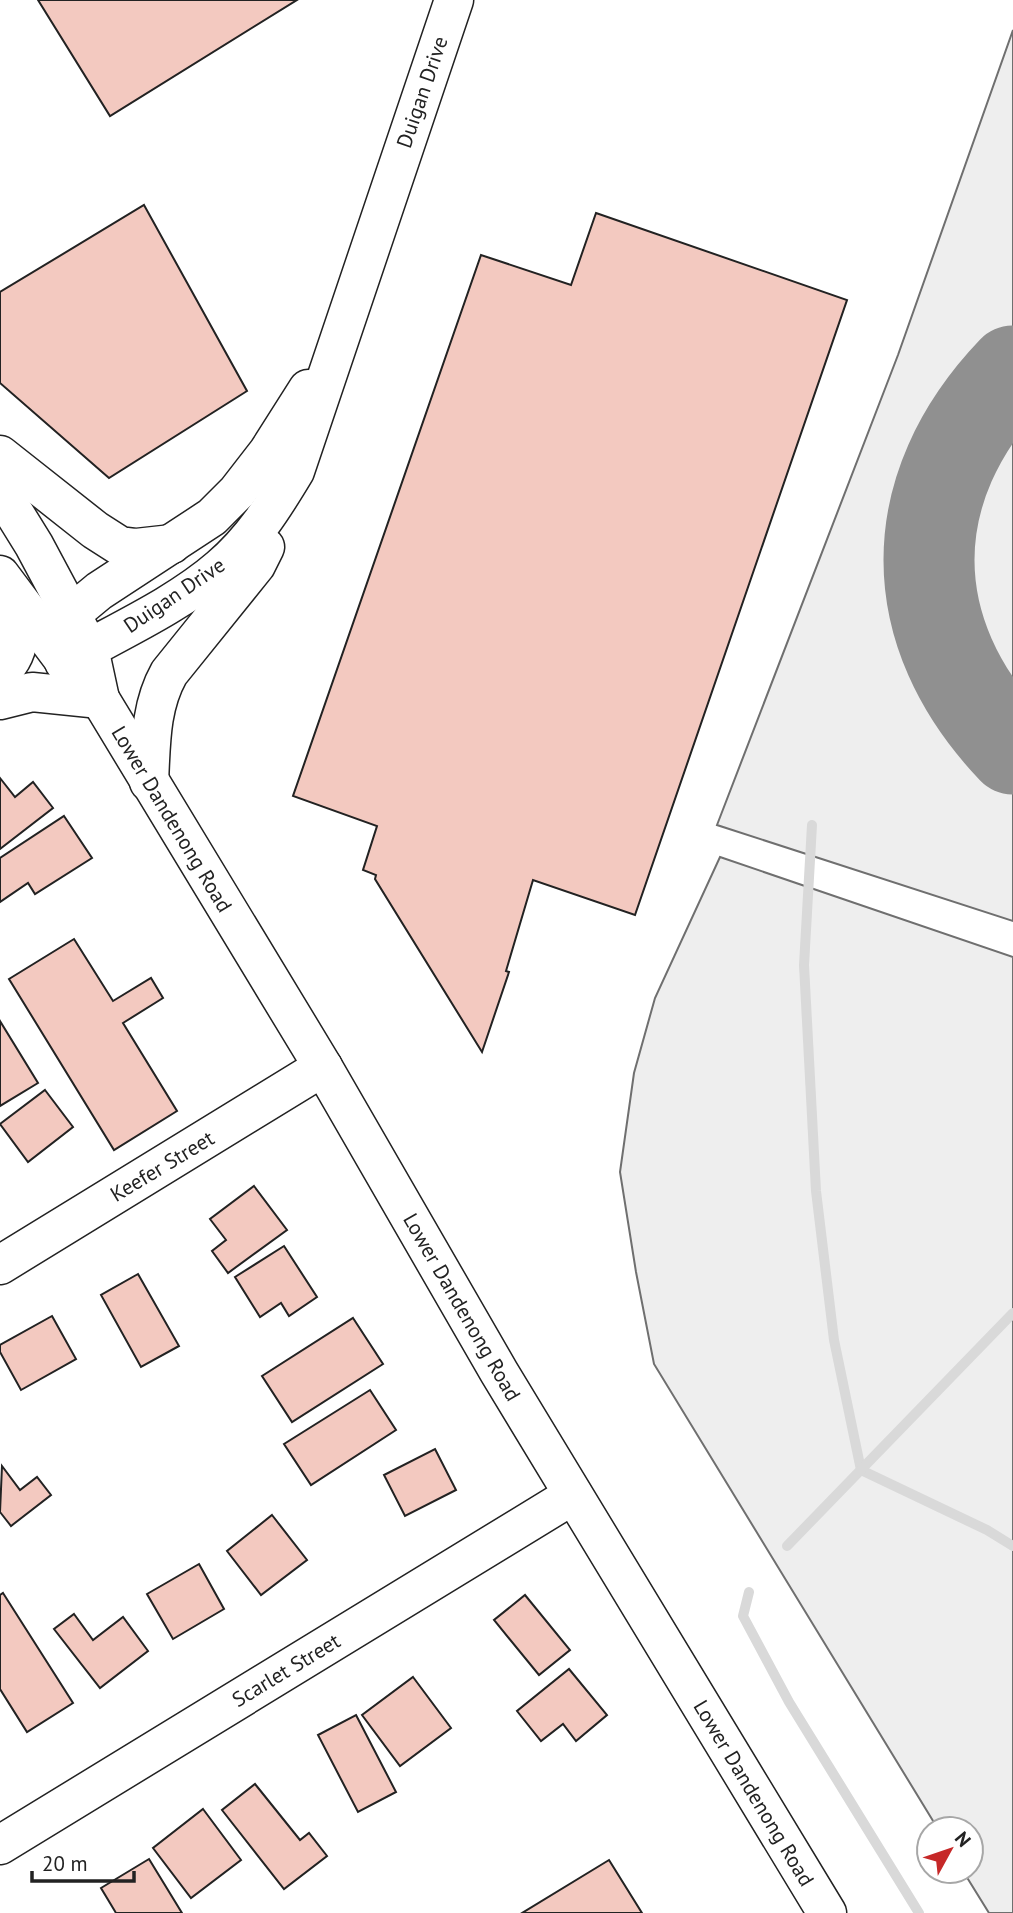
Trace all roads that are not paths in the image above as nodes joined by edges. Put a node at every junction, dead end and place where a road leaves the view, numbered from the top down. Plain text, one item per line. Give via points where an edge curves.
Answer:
1 (454, 0) edge
2 (337, 343) junction
3 (0, 455) edge
4 (295, 471) junction
5 (0, 490) edge
6 (172, 544) junction
7 (1, 578) edge
8 (67, 640) junction
9 (0, 673) edge
10 (100, 699) junction
11 (0, 700) edge
12 (149, 782) junction
13 (323, 1067) junction
14 (0, 1265) edge
15 (573, 1495) junction
16 (0, 1845) edge
17 (827, 1913) edge

1 - 2 main road, Duigan Drive
2 - 4 main road, Duigan Drive
2 - 6 main road, Duigan Drive via 237,492 212,517
3 - 6 main road via 120,545
4 - 8 main road, Duigan Drive via 267,518 222,567 136,624
4 - 12 main road via 278,522 256,565 160,690 152,719
5 - 8 main road, Lower Dandenong Road via 34,545
6 - 8 main road, Duigan Drive via 99,591
7 - 8 main road, Lower Dandenong Road
7 - 9 main road via 19,624 12,660
8 - 10 main road, Lower Dandenong Road
10 - 11 main road via 32,692
10 - 12 main road, Lower Dandenong Road
12 - 13 main road, Lower Dandenong Road
13 - 14 main road, Keefer Street
13 - 15 main road, Lower Dandenong Road
15 - 16 main road, Scarlet Street
15 - 17 main road, Lower Dandenong Road

